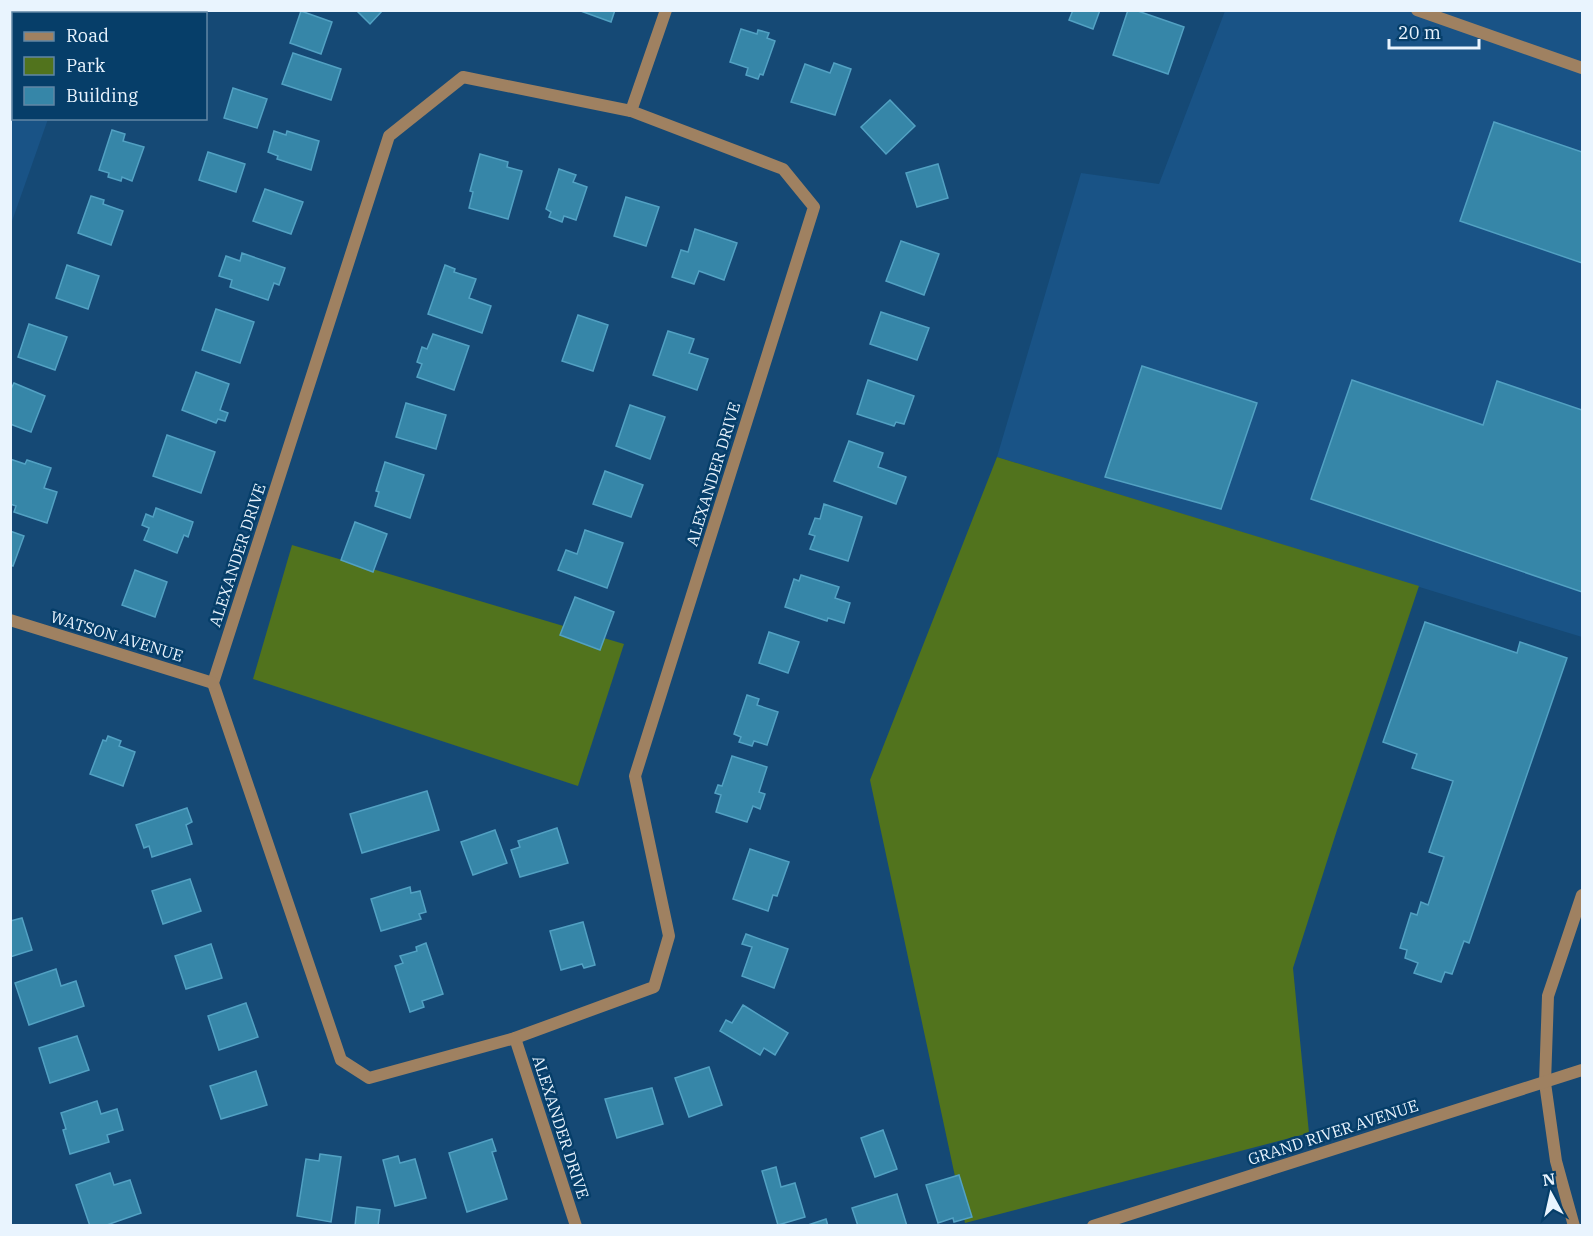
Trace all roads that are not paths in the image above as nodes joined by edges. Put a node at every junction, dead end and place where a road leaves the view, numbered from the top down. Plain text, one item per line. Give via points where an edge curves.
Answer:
1 (666, 10) edge
2 (1417, 10) edge
3 (1582, 68) edge
4 (631, 111) junction
5 (10, 620) edge
6 (213, 683) junction
7 (1582, 895) edge
8 (515, 1038) junction
9 (1582, 1070) edge
10 (1545, 1083) junction
11 (576, 1226) edge
12 (1093, 1226) edge
13 (1574, 1226) edge

1 - 4 street
2 - 3 street
4 - 6 street, ALEXANDER DRIVE via 463,77 389,136
4 - 8 street, ALEXANDER DRIVE via 783,170 814,207 635,776 669,936 654,987
5 - 6 street, WATSON AVENUE
6 - 8 street, ALEXANDER DRIVE via 340,1060 369,1078
7 - 10 street via 1548,996
8 - 11 street, ALEXANDER DRIVE
9 - 10 street, GRAND RIVER AVENUE
10 - 12 street, GRAND RIVER AVENUE
10 - 13 street via 1556,1161

